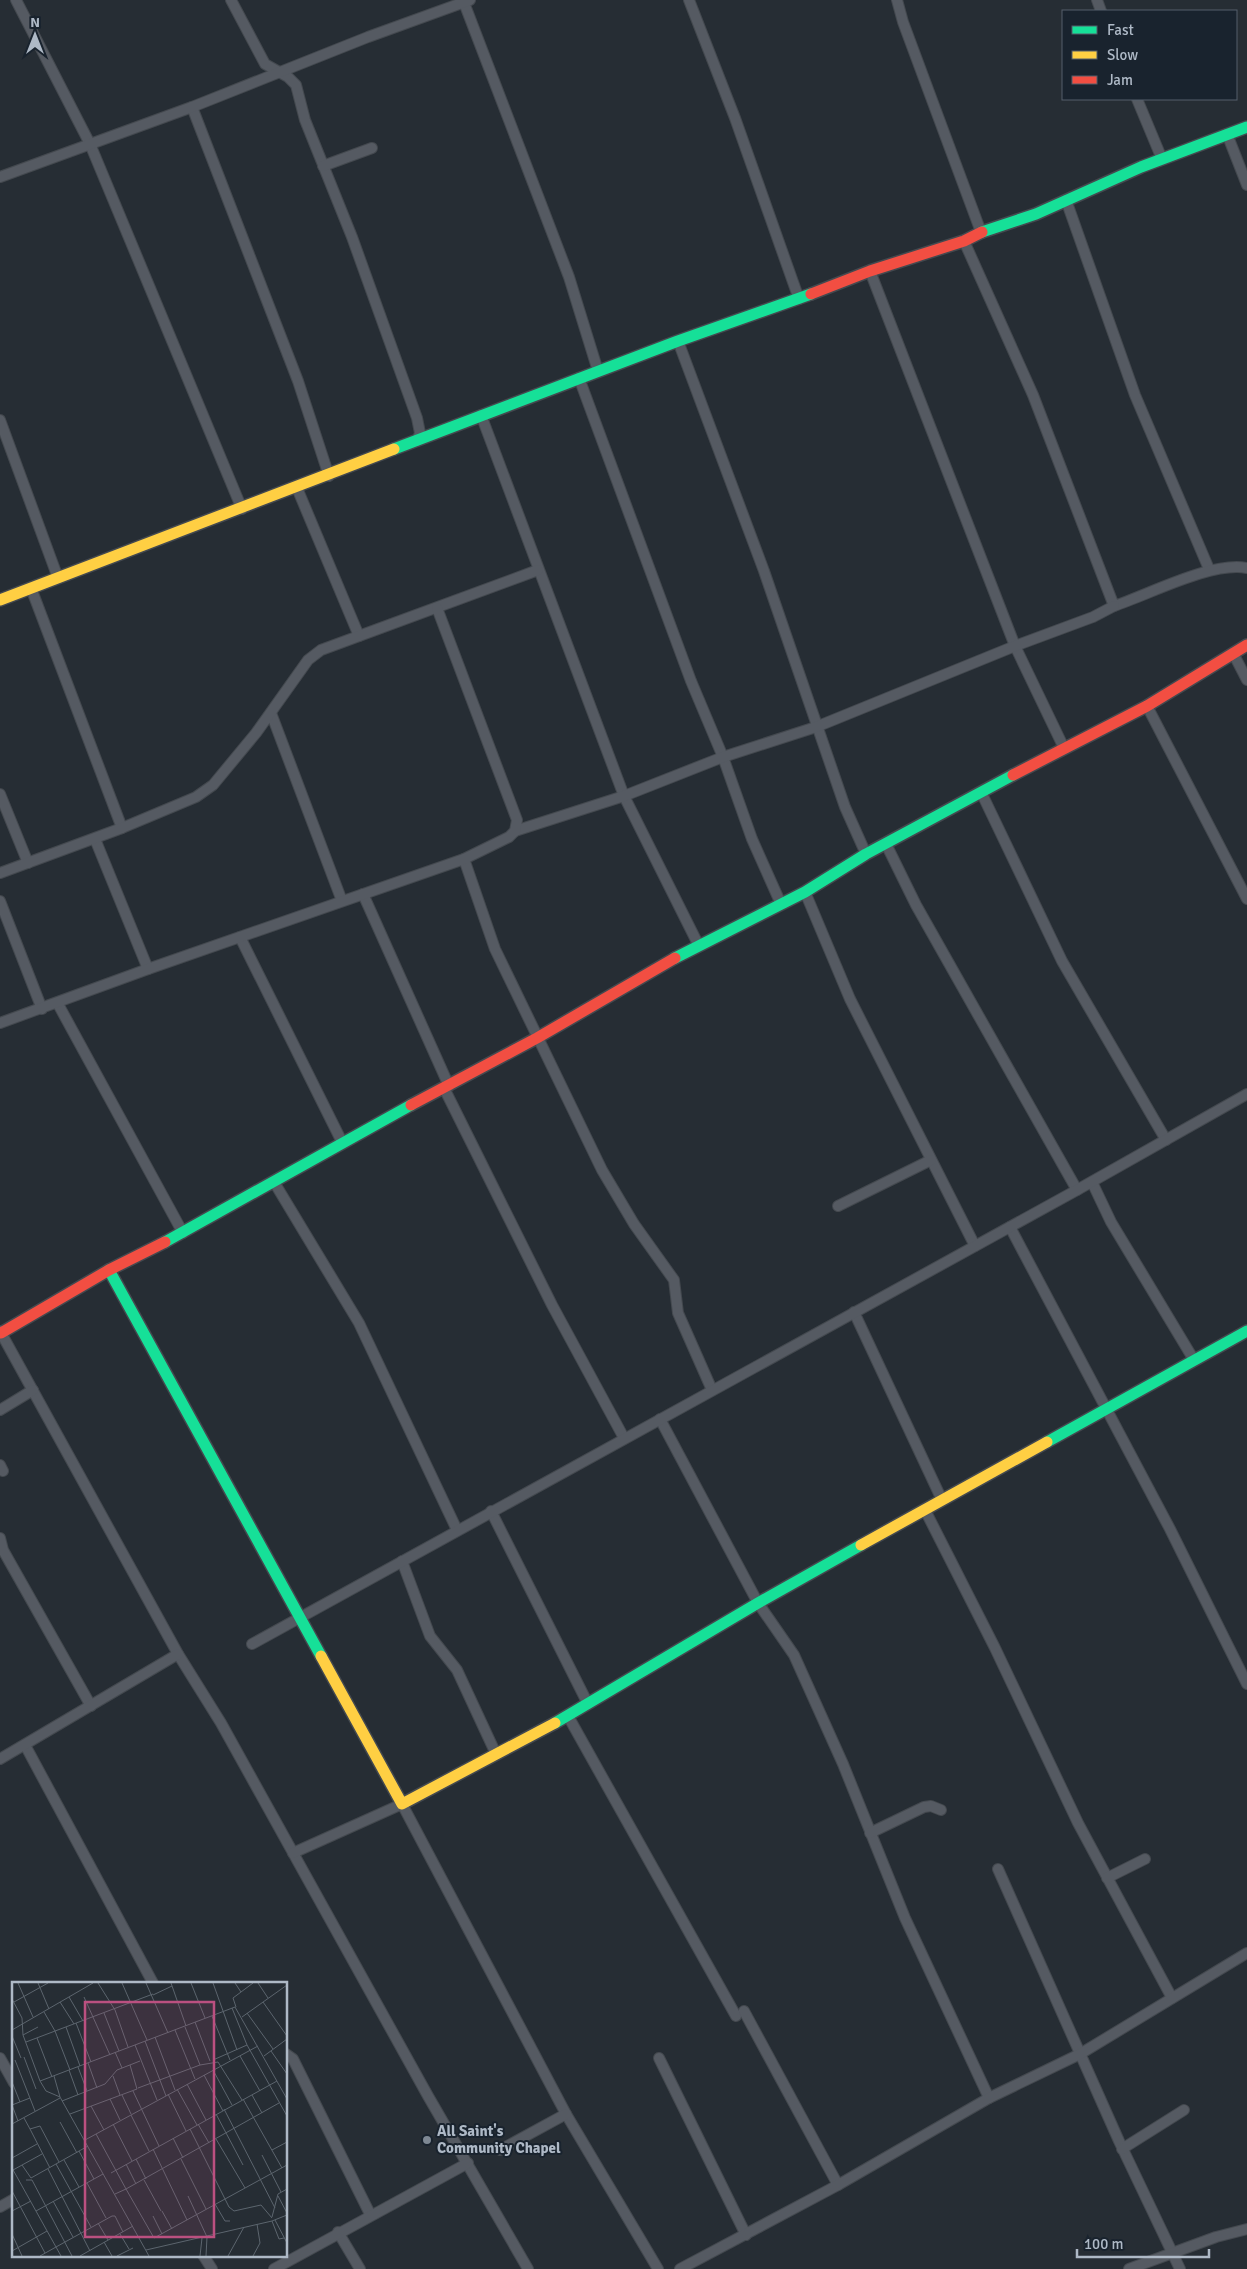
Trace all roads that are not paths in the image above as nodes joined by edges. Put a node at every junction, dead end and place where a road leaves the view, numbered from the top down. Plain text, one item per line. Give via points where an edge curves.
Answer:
1 (16, 0) edge
2 (231, 0) edge
3 (689, 0) edge
4 (897, 0) edge
5 (466, 1) edge
6 (279, 72) junction
7 (1137, 100) edge
8 (192, 107) junction
9 (1247, 127) edge
10 (1227, 134) junction
11 (90, 144) junction
12 (372, 148) dead end
13 (1162, 160) junction
14 (323, 166) junction
15 (0, 177) edge
16 (1247, 185) edge
17 (1066, 200) junction
18 (981, 232) junction
19 (964, 241) junction
20 (870, 271) junction
21 (799, 300) junction
22 (678, 341) junction
23 (598, 371) junction
24 (579, 378) junction
25 (481, 415) junction
26 (0, 420) edge
27 (417, 441) junction
28 (329, 476) junction
29 (296, 488) junction
30 (242, 510) junction
31 (1247, 560) edge
32 (1235, 565) junction
33 (1247, 568) edge
34 (1209, 569) junction
35 (538, 570) junction
36 (58, 578) junction
37 (31, 588) junction
38 (0, 600) edge
39 (1114, 606) junction
40 (436, 608) junction
41 (359, 636) junction
42 (1015, 646) junction
43 (1247, 646) edge
44 (1233, 653) junction
45 (1247, 680) edge
46 (1147, 706) junction
47 (271, 713) junction
48 (816, 726) junction
49 (1064, 748) junction
50 (723, 757) junction
51 (0, 794) edge
52 (982, 794) junction
53 (624, 796) junction
54 (122, 828) junction
55 (516, 831) junction
56 (95, 839) junction
57 (886, 844) junction
58 (866, 854) junction
59 (464, 859) junction
60 (28, 863) junction
61 (0, 873) edge
62 (805, 892) junction
63 (363, 894) junction
64 (1247, 899) edge
65 (342, 901) junction
66 (0, 902) edge
67 (780, 904) junction
68 (240, 936) junction
69 (698, 944) junction
70 (148, 969) junction
71 (58, 1004) junction
72 (42, 1009) junction
73 (0, 1023) edge
74 (537, 1038) junction
75 (446, 1087) junction
76 (1247, 1094) edge
77 (1166, 1140) junction
78 (342, 1142) junction
79 (931, 1160) junction
80 (274, 1182) junction
81 (1092, 1182) junction
82 (1077, 1190) junction
83 (838, 1206) dead end
84 (1010, 1227) junction
85 (183, 1233) junction
86 (975, 1246) junction
87 (109, 1270) junction
88 (854, 1312) junction
89 (1247, 1331) edge
90 (1, 1332) edge
91 (1194, 1360) junction
92 (33, 1390) junction
93 (712, 1390) junction
94 (0, 1410) edge
95 (1107, 1410) junction
96 (660, 1418) junction
97 (624, 1438) junction
98 (942, 1500) junction
99 (925, 1510) junction
100 (492, 1511) junction
101 (457, 1530) junction
102 (0, 1538) edge
103 (402, 1561) junction
104 (758, 1603) junction
105 (300, 1619) junction
106 (252, 1644) dead end
107 (178, 1654) junction
108 (1247, 1684) edge
109 (588, 1704) junction
110 (91, 1706) junction
111 (568, 1716) junction
112 (24, 1745) junction
113 (496, 1754) junction
114 (0, 1759) edge
115 (402, 1804) junction
116 (941, 1810) dead end
117 (870, 1833) junction
118 (293, 1853) junction
119 (1146, 1859) dead end
120 (998, 1869) dead end
121 (1107, 1878) junction
122 (1247, 1954) edge
123 (152, 1982) edge
124 (1172, 1998) junction
125 (1080, 2054) junction
126 (288, 2055) edge
127 (0, 2058) edge
128 (658, 2058) dead end
129 (12, 2079) edge
130 (989, 2098) junction
131 (1184, 2110) dead end
132 (566, 2114) junction
133 (1122, 2149) junction
134 (500, 2150) dead end
135 (468, 2162) junction
136 (838, 2186) junction
137 (12, 2200) edge
138 (0, 2207) edge
139 (370, 2214) junction
140 (1247, 2228) edge
141 (338, 2232) junction
142 (746, 2235) junction
143 (1172, 2253) junction
144 (205, 2256) edge
145 (212, 2269) edge
146 (274, 2269) edge
147 (360, 2269) edge
148 (528, 2269) edge
149 (658, 2269) edge
150 (680, 2269) edge
151 (1129, 2269) edge
152 (1180, 2269) edge

1 - 11 street
2 - 6 street via 265,64
3 - 21 street via 735,118
4 - 18 street
5 - 6 street
5 - 23 street via 569,277
6 - 8 street
6 - 14 street via 296,86 304,120
7 - 13 street
8 - 11 street
8 - 28 street via 298,381
9 - 10 street
10 - 13 street
10 - 16 street
11 - 15 street
11 - 30 street
12 - 14 street
13 - 17 street
14 - 27 street via 417,418 420,433
17 - 18 street via 1036,214
17 - 34 street via 1135,395
18 - 19 street
19 - 20 street
19 - 39 street via 1032,395
20 - 21 street
20 - 42 street
21 - 22 street
22 - 23 street
22 - 48 street via 771,589
23 - 24 street
24 - 25 street
24 - 50 street via 691,682
25 - 27 street
25 - 35 street
26 - 36 street
27 - 28 street
28 - 29 street
29 - 30 street
29 - 41 street
30 - 36 street
31 - 32 street
32 - 33 street
32 - 34 street
34 - 39 street
35 - 40 street
35 - 53 street
36 - 37 street
37 - 38 street
37 - 54 street
39 - 42 street
40 - 41 street
40 - 55 street via 517,820
41 - 47 street via 321,650 308,660
42 - 48 street
42 - 49 street
43 - 44 street
44 - 45 street
44 - 46 street
46 - 49 street
46 - 64 street
47 - 54 street via 213,785 196,796
47 - 65 street
48 - 50 street
48 - 58 street
49 - 52 street
50 - 53 street
50 - 67 street via 752,839
51 - 60 street
52 - 57 street
52 - 77 street via 1062,961
53 - 55 street
53 - 69 street
54 - 56 street
55 - 59 street
56 - 60 street
56 - 70 street
57 - 58 street
57 - 82 street via 916,905
58 - 62 street
59 - 63 street
59 - 74 street via 495,949
60 - 61 street
62 - 67 street
62 - 79 street via 850,999
63 - 65 street
63 - 75 street
65 - 68 street
66 - 72 street
67 - 69 street
68 - 70 street
68 - 78 street
69 - 74 street
70 - 71 street
71 - 72 street
71 - 85 street
72 - 73 street
74 - 75 street
74 - 93 street via 602,1170 634,1224 674,1280 678,1313
75 - 78 street
75 - 97 street via 527,1255
76 - 77 street
77 - 81 street
78 - 80 street
79 - 83 street
79 - 86 street
80 - 85 street
80 - 101 street via 358,1323
81 - 82 street
81 - 91 street via 1111,1222
82 - 84 street
84 - 86 street
84 - 95 street
85 - 87 street
86 - 88 street
87 - 90 street
87 - 105 street
88 - 93 street
88 - 98 street
89 - 91 street
90 - 92 street
91 - 95 street
92 - 94 street
92 - 107 street
93 - 96 street
95 - 98 street
95 - 108 street
96 - 97 street
96 - 104 street
97 - 100 street
98 - 99 street
99 - 104 street
99 - 121 street
100 - 101 street
100 - 109 street
101 - 103 street
102 - 110 street via 3,1550
103 - 105 street
103 - 113 street via 430,1636 457,1670
104 - 109 street
104 - 117 street via 794,1655
105 - 106 street
105 - 115 street
107 - 110 street
107 - 118 street
109 - 111 street
110 - 112 street
111 - 113 street
111 - 136 street
112 - 114 street
112 - 123 street
113 - 115 street
115 - 118 street
115 - 132 street
116 - 117 street via 931,1806 924,1808
117 - 130 street via 905,1918
118 - 135 street
119 - 121 street
120 - 125 street
121 - 124 street
122 - 124 street
124 - 125 street
125 - 130 street
125 - 133 street
126 - 139 street via 293,2059
127 - 129 street
128 - 142 street
130 - 136 street
131 - 133 street
132 - 134 street
132 - 149 street
133 - 143 street
135 - 139 street
135 - 148 street
136 - 142 street
137 - 138 street
139 - 141 street
140 - 143 street
141 - 146 street
141 - 147 street
142 - 150 street
143 - 151 street
143 - 152 street
144 - 145 street

